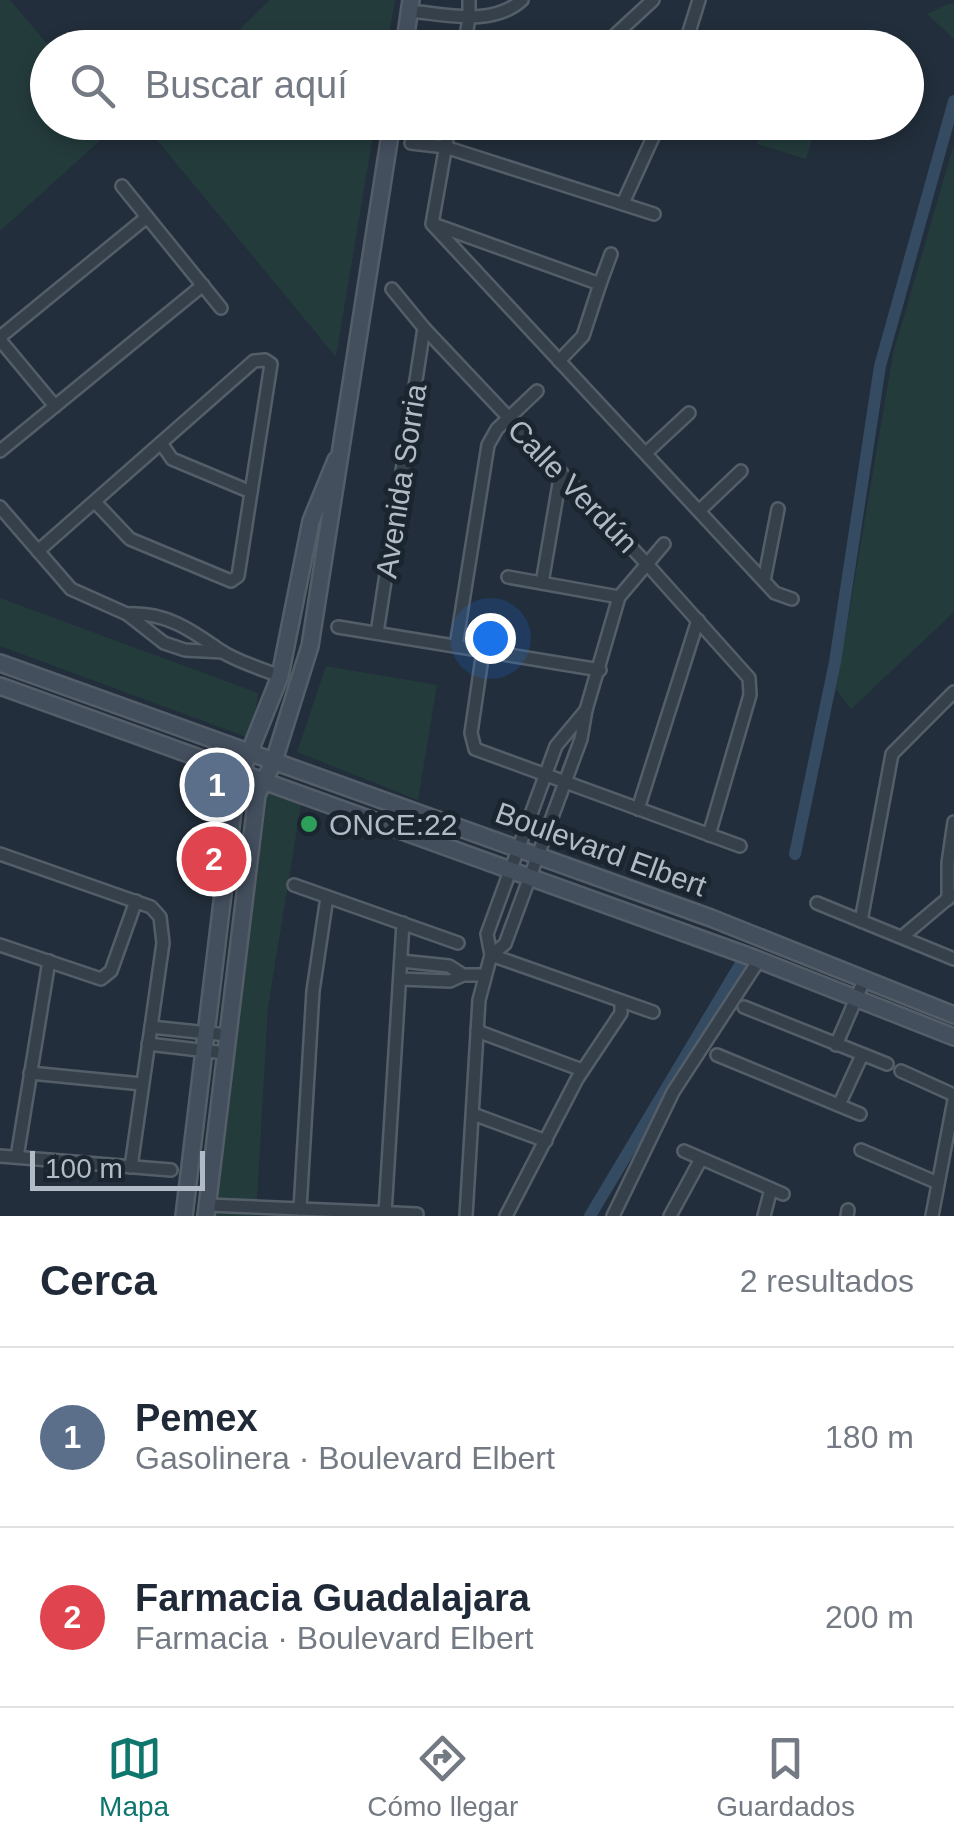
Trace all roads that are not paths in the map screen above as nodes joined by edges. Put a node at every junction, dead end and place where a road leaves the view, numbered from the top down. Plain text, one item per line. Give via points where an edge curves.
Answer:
1 (468, 0) edge
2 (522, 0) edge
3 (653, 0) edge
4 (699, 0) edge
5 (410, 5) edge
6 (470, 18) junction
7 (407, 30) edge
8 (468, 30) edge
9 (620, 30) edge
10 (690, 30) edge
11 (389, 140) edge
12 (446, 140) edge
13 (653, 140) edge
14 (411, 143) dead end
15 (445, 146) junction
16 (122, 186) dead end
17 (623, 204) junction
18 (654, 214) dead end
19 (147, 218) junction
20 (432, 224) junction
21 (611, 254) dead end
22 (600, 284) junction
23 (203, 286) junction
24 (392, 289) dead end
25 (222, 308) dead end
26 (424, 328) junction
27 (0, 338) edge
28 (559, 360) junction
29 (537, 390) dead end
30 (54, 406) junction
31 (689, 414) dead end
32 (508, 419) junction
33 (162, 443) junction
34 (0, 451) edge
35 (646, 453) junction
36 (741, 471) dead end
37 (560, 472) junction
38 (251, 492) junction
39 (328, 494) junction
40 (95, 502) junction
41 (0, 506) edge
42 (778, 509) dead end
43 (699, 511) junction
44 (664, 544) dead end
45 (38, 551) junction
46 (646, 563) junction
47 (508, 577) dead end
48 (764, 580) junction
49 (542, 583) junction
50 (620, 597) junction
51 (792, 599) dead end
52 (127, 614) junction
53 (698, 620) junction
54 (338, 627) dead end
55 (377, 633) junction
56 (456, 646) junction
57 (483, 651) junction
58 (223, 652) junction
59 (0, 663) edge
60 (600, 670) junction
61 (280, 676) junction
62 (0, 686) edge
63 (954, 692) edge
64 (586, 710) junction
65 (252, 754) junction
66 (274, 761) junction
67 (241, 772) junction
68 (545, 776) junction
69 (262, 780) junction
70 (565, 783) junction
71 (638, 809) junction
72 (954, 822) edge
73 (708, 835) junction
74 (740, 846) dead end
75 (518, 850) junction
76 (0, 854) edge
77 (538, 857) junction
78 (510, 870) junction
79 (530, 878) junction
80 (294, 885) dead end
81 (951, 896) edge
82 (327, 897) junction
83 (136, 901) junction
84 (818, 903) dead end
85 (861, 920) junction
86 (404, 923) junction
87 (902, 937) junction
88 (458, 942) dead end
89 (0, 945) edge
90 (491, 955) junction
91 (954, 958) edge
92 (759, 960) junction
93 (49, 961) junction
94 (401, 962) junction
95 (464, 974) junction
96 (483, 975) junction
97 (865, 978) junction
98 (400, 979) junction
99 (858, 996) junction
100 (621, 1001) junction
101 (744, 1007) dead end
102 (653, 1012) dead end
103 (954, 1015) edge
104 (151, 1027) junction
105 (477, 1031) junction
106 (208, 1033) junction
107 (227, 1035) junction
108 (954, 1037) edge
109 (148, 1044) junction
110 (836, 1044) junction
111 (205, 1051) junction
112 (225, 1053) junction
113 (717, 1055) dead end
114 (862, 1055) junction
115 (887, 1064) dead end
116 (582, 1070) junction
117 (900, 1071) dead end
118 (30, 1073) junction
119 (142, 1084) junction
120 (954, 1097) edge
121 (839, 1105) junction
122 (473, 1114) junction
123 (860, 1114) dead end
124 (546, 1141) junction
125 (861, 1150) dead end
126 (684, 1151) dead end
127 (0, 1156) edge
128 (16, 1157) junction
129 (702, 1159) junction
130 (131, 1166) junction
131 (171, 1170) dead end
132 (938, 1183) junction
133 (300, 1209) junction
134 (206, 1211) edge
135 (385, 1213) junction
136 (417, 1214) edge
137 (184, 1216) edge
138 (466, 1216) edge
139 (506, 1216) edge
140 (612, 1216) edge
141 (670, 1216) edge
142 (764, 1216) edge
143 (932, 1216) edge

1 - 6 street
2 - 6 street via 510,10
3 - 9 street
4 - 10 street
5 - 6 street
5 - 7 street
6 - 8 street
11 - 39 street via 341,449
12 - 15 street
13 - 17 street
14 - 15 street
15 - 17 street
15 - 20 street
16 - 19 street
17 - 18 street
19 - 23 street
19 - 27 street
20 - 22 street
20 - 28 street
21 - 22 street
22 - 28 street via 583,336
23 - 25 street
23 - 30 street
24 - 26 street, Calle Verdún
26 - 32 street, Calle Verdún
26 - 55 street, Avenida Sorria
27 - 30 street
28 - 35 street
29 - 32 street
30 - 34 street
31 - 35 street
32 - 37 street, Calle Verdún
32 - 56 street via 488,445
33 - 38 street via 172,459
33 - 38 street via 254,361 265,360 271,364
33 - 40 street
35 - 43 street
36 - 43 street
37 - 46 street, Calle Verdún
37 - 49 street
38 - 40 street via 238,576 231,580 130,539
39 - 61 street via 304,550
39 - 66 street via 310,646
40 - 45 street
41 - 45 street
42 - 48 street
43 - 48 street
44 - 46 street
45 - 52 street via 71,589
46 - 50 street
46 - 53 street, Calle Verdún
47 - 49 street
48 - 51 street
49 - 50 street
50 - 60 street
52 - 58 street via 179,624
52 - 58 street via 164,643
53 - 71 street
53 - 73 street, Calle Verdún via 752,686
54 - 55 street
55 - 56 street
56 - 57 street
57 - 60 street
57 - 68 street via 472,744
58 - 61 street
59 - 65 street, Boulevard Elbert
60 - 64 street
61 - 65 street
62 - 67 street, Boulevard Elbert
63 - 85 street via 892,754
64 - 68 street via 556,746
64 - 70 street
65 - 66 street, Boulevard Elbert
65 - 67 street
66 - 69 street
66 - 75 street, Boulevard Elbert
67 - 69 street, Boulevard Elbert
67 - 106 street
68 - 70 street
68 - 75 street
69 - 78 street, Boulevard Elbert
69 - 107 street
70 - 71 street
70 - 77 street
71 - 73 street
72 - 81 street
73 - 74 street
75 - 77 street, Boulevard Elbert
75 - 78 street
76 - 83 street
77 - 79 street
77 - 97 street, Boulevard Elbert
78 - 79 street, Boulevard Elbert
78 - 90 street via 487,934
79 - 90 street via 506,944
79 - 92 street, Boulevard Elbert
80 - 82 street
81 - 87 street
82 - 86 street
82 - 133 street via 313,991
83 - 93 street via 106,977
83 - 104 street via 156,911 163,930
84 - 85 street
85 - 87 street
86 - 88 street
86 - 94 street
87 - 91 street
89 - 93 street
90 - 96 street
90 - 100 street
92 - 99 street, Boulevard Elbert
92 - 140 street via 674,1092
93 - 118 street
94 - 95 street via 450,966
94 - 98 street
95 - 96 street
95 - 98 street via 450,981
96 - 105 street
97 - 99 street
97 - 103 street, Boulevard Elbert
98 - 135 street
99 - 108 street, Boulevard Elbert
99 - 110 street
100 - 102 street
100 - 116 street via 620,1013
101 - 110 street
104 - 106 street
104 - 109 street
105 - 116 street
105 - 122 street
106 - 107 street
106 - 111 street
107 - 112 street
109 - 111 street
109 - 119 street
110 - 114 street
111 - 112 street
111 - 137 street
112 - 134 street
113 - 121 street
114 - 115 street
114 - 121 street
116 - 124 street
117 - 120 street
118 - 119 street
118 - 128 street
119 - 130 street
120 - 132 street
121 - 123 street
122 - 124 street
122 - 138 street
124 - 139 street
125 - 132 street
126 - 129 street
127 - 128 street
128 - 130 street
129 - 141 street
129 - 142 street via 777,1191
130 - 131 street
132 - 143 street
133 - 134 street
133 - 135 street
135 - 136 street

